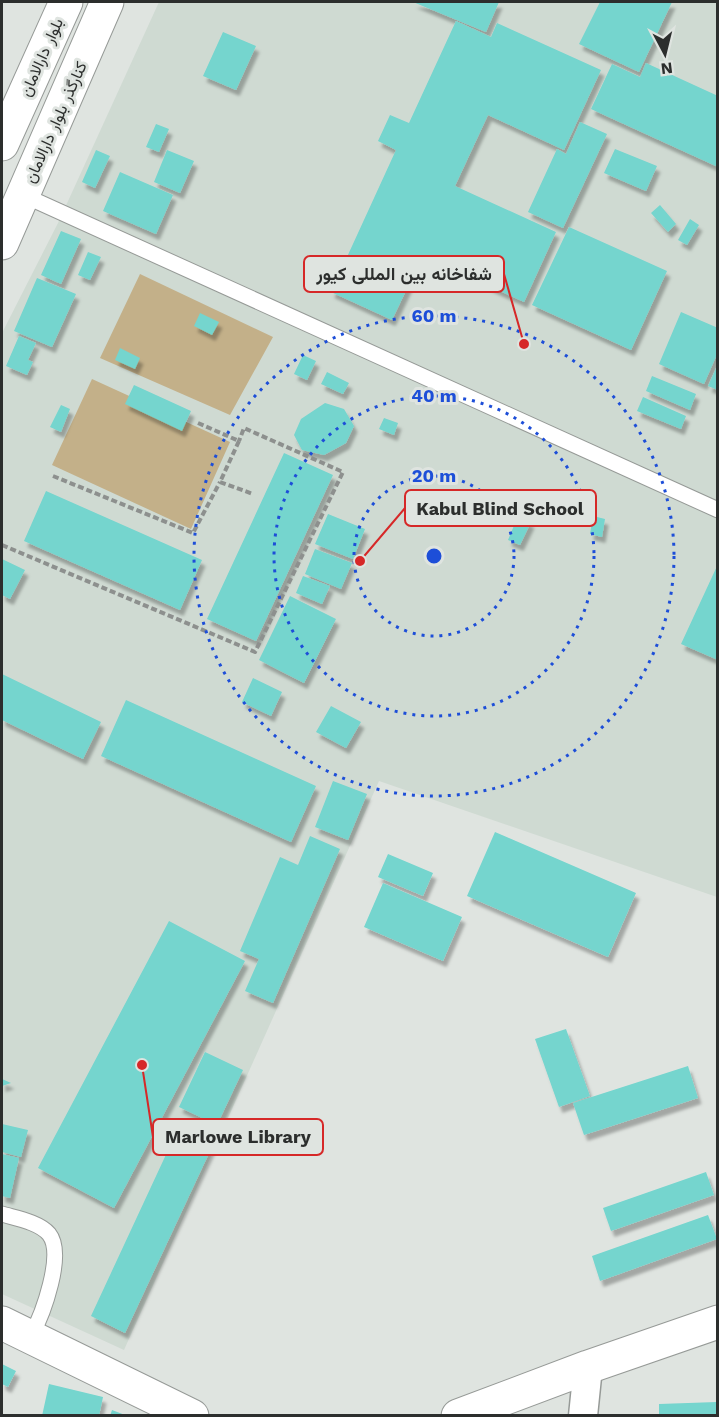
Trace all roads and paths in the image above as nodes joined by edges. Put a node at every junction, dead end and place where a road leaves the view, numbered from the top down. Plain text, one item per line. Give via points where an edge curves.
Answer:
1 (66, 2) edge
2 (107, 2) edge
3 (2, 144) edge
4 (23, 195) junction
5 (2, 243) edge
6 (198, 423) dead end
7 (239, 441) junction
8 (53, 476) dead end
9 (220, 482) junction
10 (253, 494) dead end
11 (717, 510) edge
12 (2, 545) edge
13 (2, 1214) edge
14 (717, 1322) edge
15 (2, 1323) edge
16 (31, 1336) junction
17 (588, 1367) junction
18 (192, 1416) edge
19 (458, 1416) edge
20 (583, 1416) edge

1 - 3 street, بلوار دارالامان
2 - 4 street, کنارگذر بلوار دارالامان
4 - 5 street, کنارگذر بلوار دارالامان
4 - 11 lane
6 - 7 path
7 - 9 path
7 - 12 path via 244,428 343,472 255,652
8 - 9 path via 193,533
9 - 10 path
13 - 16 lane via 48,1233 56,1249 43,1313
14 - 17 street
15 - 16 street
16 - 18 street
17 - 19 street
17 - 20 street

